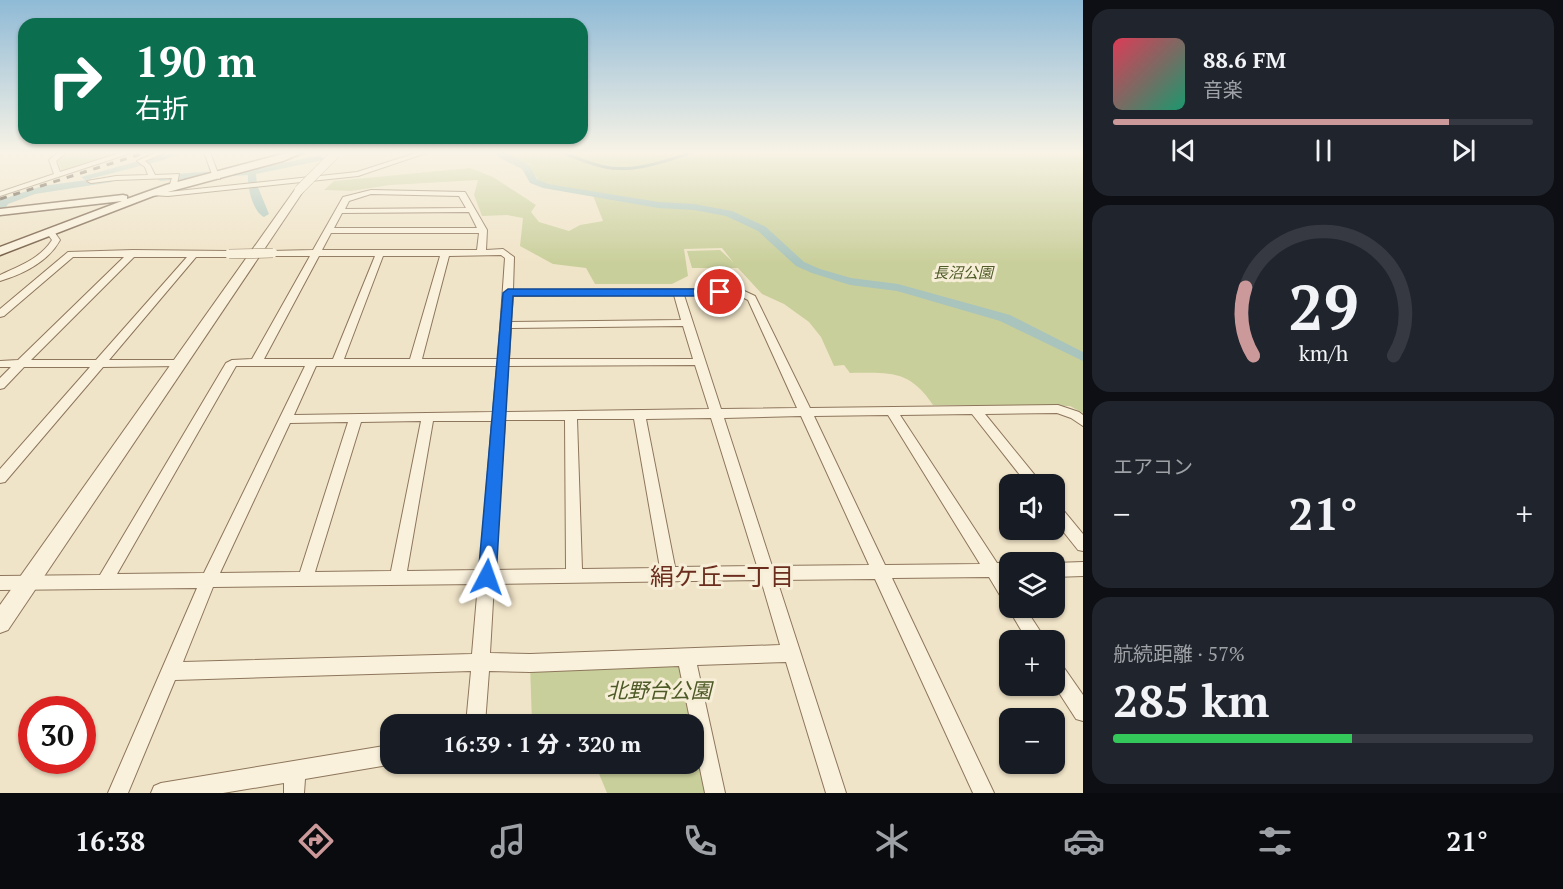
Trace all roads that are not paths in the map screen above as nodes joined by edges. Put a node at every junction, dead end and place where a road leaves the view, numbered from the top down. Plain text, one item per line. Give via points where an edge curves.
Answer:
1 (166, 189) edge
2 (215, 189) edge
3 (300, 189) edge
4 (150, 193) junction
5 (471, 210) junction
6 (340, 211) junction
7 (0, 212) edge
8 (483, 230) junction
9 (328, 231) junction
10 (50, 232) junction
11 (0, 251) edge
12 (133, 253) junction
13 (316, 253) junction
14 (380, 253) junction
15 (445, 253) junction
16 (481, 253) junction
17 (194, 254) junction
18 (0, 278) edge
19 (508, 293) junction
20 (678, 293) junction
21 (0, 314) edge
22 (688, 323) junction
23 (506, 325) junction
24 (503, 362) junction
25 (700, 362) junction
26 (100, 363) junction
27 (180, 363) junction
28 (256, 363) junction
29 (312, 363) junction
30 (337, 363) junction
31 (416, 363) junction
32 (0, 364) edge
33 (21, 364) junction
34 (0, 385) edge
35 (975, 410) junction
36 (891, 411) junction
37 (806, 412) junction
38 (716, 413) junction
39 (639, 414) junction
40 (571, 415) junction
41 (499, 416) junction
42 (428, 417) junction
43 (356, 418) junction
44 (285, 419) junction
45 (1083, 422) edge
46 (1027, 474) edge
47 (0, 478) edge
48 (1065, 523) edge
49 (1083, 545) edge
50 (1083, 569) edge
51 (1065, 570) edge
52 (992, 571) junction
53 (999, 571) edge
54 (881, 572) junction
55 (767, 573) junction
56 (669, 575) junction
57 (574, 576) junction
58 (487, 577) junction
59 (398, 578) junction
60 (305, 580) junction
61 (208, 581) junction
62 (999, 581) edge
63 (104, 582) junction
64 (0, 583) edge
65 (27, 583) junction
66 (0, 623) edge
67 (792, 653) junction
68 (686, 656) junction
69 (481, 662) junction
70 (171, 671) junction
71 (1065, 685) edge
72 (1083, 712) edge
73 (478, 714) edge
74 (380, 757) edge
75 (295, 771) junction
76 (118, 793) edge
77 (161, 793) edge
78 (294, 793) edge
79 (715, 793) edge
80 (836, 793) edge
81 (984, 793) edge

1 - 4 main road
2 - 4 street
3 - 27 street, bridge
4 - 7 main road
4 - 10 main road
5 - 6 street
5 - 6 street via 462,194 371,192 346,199
5 - 8 street
6 - 9 street
8 - 9 street
8 - 16 street
9 - 13 street
10 - 11 main road
10 - 18 street via 56,240 53,248
12 - 17 street
12 - 21 street via 71,254
12 - 33 street
13 - 14 street
13 - 17 street, bridge
13 - 28 street
14 - 15 street
14 - 30 street
15 - 16 street
15 - 31 street
16 - 19 street via 503,252 510,257
17 - 26 street
19 - 20 street
19 - 23 street
20 - 22 street
20 - 37 street via 740,292 752,298
22 - 23 street
22 - 25 street
23 - 24 street
24 - 25 street
24 - 31 street
24 - 41 street
25 - 38 street
26 - 27 street
26 - 33 street
26 - 47 street
27 - 65 street
28 - 29 street
28 - 63 street via 232,363
29 - 30 street
29 - 44 street
30 - 31 street
32 - 33 street
33 - 34 street
35 - 36 street
35 - 45 street via 1058,409
35 - 46 street
36 - 37 street
36 - 52 street
37 - 38 street
37 - 54 street
38 - 39 street
38 - 55 street
39 - 40 street
39 - 56 street
40 - 41 street
40 - 57 street
41 - 42 street
41 - 58 street
42 - 43 street
42 - 59 street
43 - 44 street
43 - 60 street
44 - 61 street
48 - 49 street
50 - 51 street
52 - 53 street
52 - 54 street
52 - 62 street
54 - 55 street
54 - 81 street
55 - 56 street
55 - 67 street
56 - 57 street
57 - 58 street
58 - 59 street
58 - 69 street
59 - 60 street
60 - 61 street
61 - 63 street
61 - 70 street
63 - 65 street
64 - 65 street
65 - 66 street
67 - 68 street
67 - 80 street
68 - 69 street
68 - 79 street
69 - 70 street
69 - 73 street
70 - 76 street
71 - 72 street
74 - 75 street
75 - 77 street
75 - 78 street

